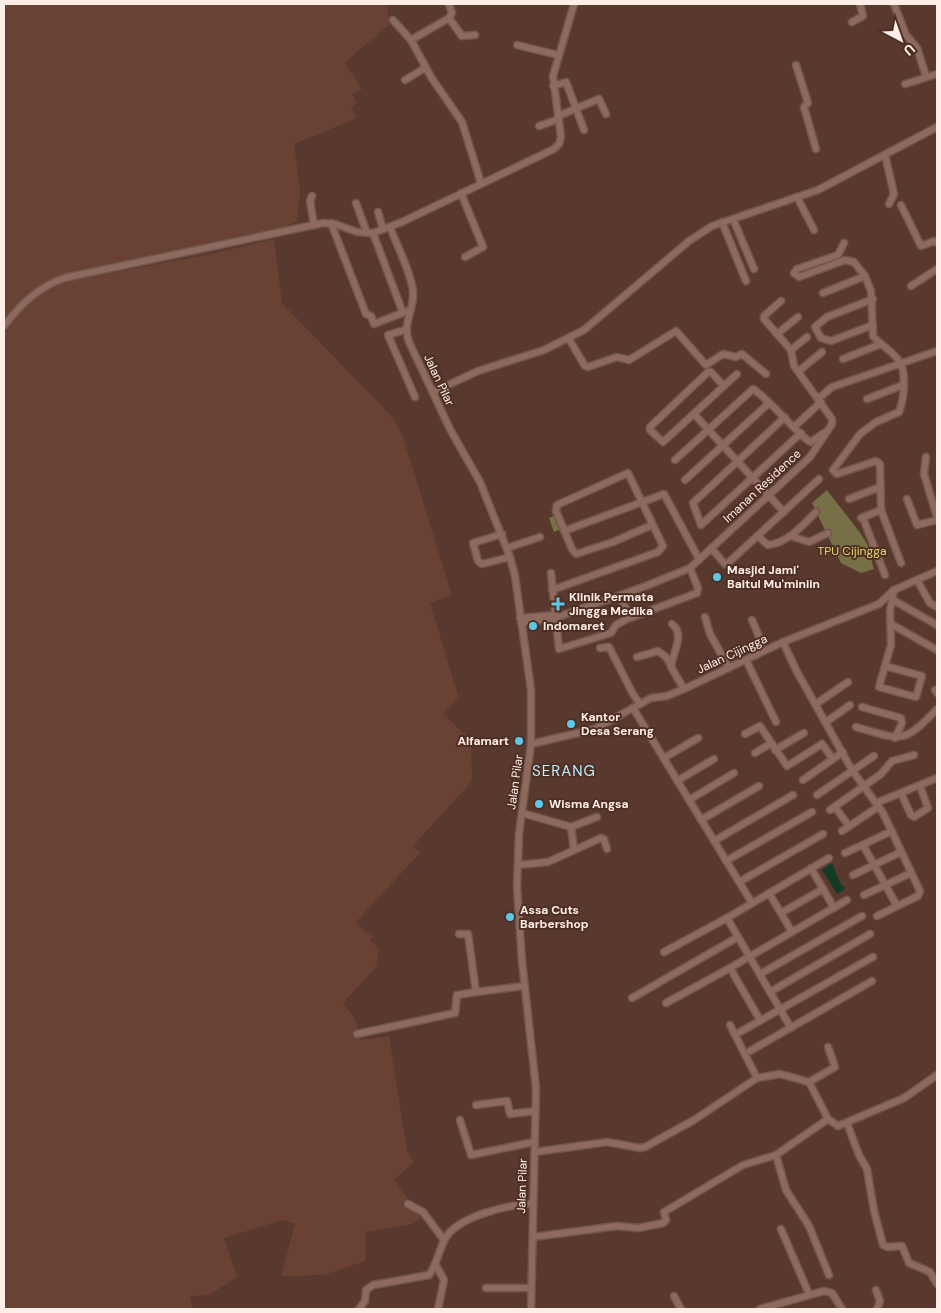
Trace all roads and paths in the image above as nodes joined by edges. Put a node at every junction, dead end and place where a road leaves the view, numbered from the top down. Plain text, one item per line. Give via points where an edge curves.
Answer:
1 (449, 4) edge
2 (574, 4) edge
3 (860, 4) edge
4 (894, 4) edge
5 (450, 18) junction
6 (393, 20) dead end
7 (852, 22) dead end
8 (475, 35) dead end
9 (411, 40) junction
10 (517, 45) dead end
11 (558, 55) junction
12 (796, 66) dead end
13 (425, 68) junction
14 (937, 74) edge
15 (926, 76) junction
16 (405, 80) dead end
17 (905, 84) dead end
18 (553, 86) junction
19 (576, 108) junction
20 (606, 114) dead end
21 (558, 117) junction
22 (539, 126) dead end
23 (937, 127) edge
24 (584, 130) dead end
25 (816, 149) dead end
26 (885, 155) junction
27 (481, 183) junction
28 (461, 193) junction
29 (312, 196) dead end
30 (797, 197) junction
31 (356, 203) dead end
32 (889, 204) dead end
33 (901, 206) dead end
34 (378, 212) dead end
35 (733, 219) junction
36 (722, 222) junction
37 (331, 223) junction
38 (314, 225) junction
39 (387, 228) junction
40 (814, 230) dead end
41 (370, 233) junction
42 (844, 243) dead end
43 (937, 243) edge
44 (840, 252) junction
45 (465, 258) dead end
46 (846, 260) junction
47 (754, 269) dead end
48 (937, 269) edge
49 (866, 276) junction
50 (746, 281) dead end
51 (910, 286) dead end
52 (823, 293) dead end
53 (873, 298) junction
54 (782, 301) dead end
55 (406, 311) junction
56 (798, 316) dead end
57 (378, 324) junction
58 (873, 325) junction
59 (4, 326) edge
60 (405, 330) junction
61 (388, 334) junction
62 (777, 334) junction
63 (807, 337) dead end
64 (569, 339) junction
65 (881, 344) junction
66 (791, 350) junction
67 (937, 351) edge
68 (822, 352) dead end
69 (843, 359) dead end
70 (900, 362) junction
71 (799, 371) junction
72 (737, 374) dead end
73 (766, 374) dead end
74 (903, 385) junction
75 (724, 386) junction
76 (433, 392) junction
77 (415, 397) dead end
78 (867, 399) dead end
79 (820, 400) junction
80 (769, 403) junction
81 (694, 414) junction
82 (785, 417) junction
83 (795, 426) junction
84 (708, 430) junction
85 (801, 433) junction
86 (824, 433) junction
87 (723, 446) junction
88 (926, 457) dead end
89 (675, 460) dead end
90 (738, 462) junction
91 (753, 478) junction
92 (819, 479) dead end
93 (685, 480) dead end
94 (880, 487) junction
95 (768, 495) junction
96 (849, 499) dead end
97 (907, 499) dead end
98 (643, 502) junction
99 (881, 510) junction
100 (784, 512) junction
101 (816, 512) dead end
102 (937, 519) edge
103 (652, 525) junction
104 (564, 530) junction
105 (828, 533) dead end
106 (502, 534) junction
107 (791, 536) junction
108 (540, 537) dead end
109 (759, 537) junction
110 (507, 548) junction
111 (711, 548) junction
112 (510, 556) junction
113 (700, 559) junction
114 (901, 563) dead end
115 (690, 568) junction
116 (937, 572) edge
117 (550, 573) dead end
118 (885, 574) dead end
119 (917, 580) junction
120 (552, 590) junction
121 (894, 590) junction
122 (620, 596) junction
123 (893, 600) junction
124 (937, 607) edge
125 (555, 616) junction
126 (704, 617) dead end
127 (629, 618) junction
128 (521, 620) junction
129 (752, 620) dead end
130 (672, 624) dead end
131 (891, 624) junction
132 (937, 625) edge
133 (783, 642) junction
134 (600, 648) dead end
135 (937, 650) edge
136 (756, 655) junction
137 (637, 657) dead end
138 (746, 660) junction
139 (671, 665) junction
140 (885, 666) junction
141 (729, 668) junction
142 (848, 682) dead end
143 (684, 689) junction
144 (640, 704) junction
145 (816, 704) junction
146 (850, 706) dead end
147 (862, 707) dead end
148 (633, 708) junction
149 (937, 709) edge
150 (776, 722) dead end
151 (826, 722) junction
152 (856, 727) dead end
153 (804, 733) dead end
154 (745, 734) dead end
155 (698, 738) dead end
156 (895, 738) junction
157 (531, 744) junction
158 (770, 744) junction
159 (775, 750) junction
160 (843, 752) junction
161 (755, 753) dead end
162 (914, 755) dead end
163 (874, 756) dead end
164 (664, 758) junction
165 (714, 759) dead end
166 (833, 759) junction
167 (852, 770) junction
168 (734, 773) dead end
169 (937, 778) edge
170 (803, 780) dead end
171 (677, 781) junction
172 (759, 786) dead end
173 (920, 786) junction
174 (863, 788) junction
175 (901, 793) junction
176 (793, 795) dead end
177 (817, 795) dead end
178 (689, 800) junction
179 (877, 805) junction
180 (812, 812) dead end
181 (522, 813) junction
182 (596, 817) dead end
183 (701, 820) junction
184 (571, 826) junction
185 (848, 826) junction
186 (842, 831) dead end
187 (892, 831) junction
188 (823, 834) dead end
189 (714, 841) junction
190 (863, 845) junction
191 (574, 849) junction
192 (607, 849) dead end
193 (901, 852) junction
194 (845, 853) dead end
195 (829, 858) dead end
196 (726, 861) junction
197 (518, 865) junction
198 (873, 865) junction
199 (812, 868) junction
200 (911, 873) junction
201 (853, 875) dead end
202 (739, 882) junction
203 (885, 886) junction
204 (823, 889) junction
205 (769, 893) junction
206 (864, 895) dead end
207 (847, 900) dead end
208 (752, 903) junction
209 (897, 906) junction
210 (834, 908) junction
211 (781, 913) junction
212 (862, 916) dead end
213 (877, 916) dead end
214 (727, 918) junction
215 (792, 932) junction
216 (458, 934) dead end
217 (870, 934) dead end
218 (738, 937) junction
219 (664, 952) dead end
220 (749, 957) junction
221 (873, 957) dead end
222 (730, 968) junction
223 (760, 974) junction
224 (872, 981) dead end
225 (524, 986) junction
226 (476, 992) junction
227 (770, 992) junction
228 (632, 998) dead end
229 (666, 1003) dead end
230 (780, 1009) junction
231 (760, 1020) junction
232 (730, 1025) dead end
233 (791, 1028) junction
234 (740, 1032) dead end
235 (357, 1034) dead end
236 (828, 1047) dead end
237 (750, 1050) dead end
238 (937, 1075) edge
239 (757, 1078) junction
240 (809, 1082) junction
241 (476, 1104) dead end
242 (534, 1111) junction
243 (828, 1119) junction
244 (460, 1120) dead end
245 (847, 1123) junction
246 (534, 1142) junction
247 (535, 1152) junction
248 (776, 1156) junction
249 (533, 1203) junction
250 (408, 1204) dead end
251 (781, 1229) dead end
252 (533, 1237) junction
253 (444, 1240) junction
254 (435, 1264) junction
255 (828, 1275) dead end
256 (937, 1284) edge
257 (486, 1288) dead end
258 (531, 1288) junction
259 (876, 1290) dead end
260 (809, 1294) junction
261 (674, 1296) dead end
262 (359, 1309) edge
263 (438, 1309) edge
264 (531, 1309) edge
265 (681, 1309) edge
266 (760, 1309) edge
267 (842, 1309) edge
268 (877, 1309) edge

1 - 5 street
2 - 11 street
3 - 7 street via 863,16
4 - 15 street via 906,35 917,48
5 - 8 street via 462,36
5 - 9 street
6 - 9 street
9 - 13 street
10 - 11 street
11 - 18 street
12 - 25 street via 808,103 804,107
13 - 16 street
13 - 27 street via 462,122
14 - 15 street
15 - 17 street
18 - 19 street via 565,81
18 - 21 street
19 - 20 street via 600,99
19 - 21 street
19 - 24 street
21 - 22 street
21 - 27 street via 561,137 558,147
23 - 26 street
26 - 30 street via 818,190
26 - 32 street via 894,194
27 - 28 street
28 - 39 street
28 - 45 street via 483,247
29 - 38 street
30 - 35 street
30 - 40 street
31 - 41 street
33 - 43 street via 921,246 934,241
34 - 39 street
35 - 36 street
35 - 47 street
36 - 50 street
36 - 64 street via 689,241 596,321
37 - 38 street
37 - 41 street
37 - 57 street via 366,314 371,316 374,324
38 - 59 street via 64,278 32,295
39 - 41 street
39 - 55 street via 413,288 413,298
41 - 55 street
42 - 44 street
44 - 46 street
44 - 46 street via 797,269 795,275 799,277
46 - 49 street via 854,262
48 - 51 street
49 - 52 street
49 - 53 street
53 - 58 street
53 - 58 street via 826,317 815,327 821,338 829,341
54 - 62 street, Imanan Residence via 764,316
55 - 57 street
55 - 60 street
56 - 62 street
57 - 61 street
58 - 65 street via 873,336
60 - 61 street
60 - 76 street, Jalan Pilar
61 - 77 street
62 - 66 street, Imanan Residence
63 - 66 street
64 - 73 street via 588,367 616,357 629,360 676,331 706,365 724,354 736,357 742,354
64 - 76 street via 478,371
65 - 69 street
65 - 70 street
66 - 71 street, Imanan Residence via 791,360
67 - 70 street
68 - 71 street
70 - 74 street
70 - 79 street via 832,387
71 - 79 street, Imanan Residence
72 - 75 street
74 - 78 street
74 - 94 street via 899,412 876,422 860,434 833,470 837,474 878,462 881,467
75 - 81 street
75 - 81 street via 708,372 650,430 663,442
76 - 106 street, Jalan Pilar via 480,482
79 - 83 street
79 - 86 street, Imanan Residence via 832,421
80 - 82 street
80 - 84 street via 751,389
80 - 87 street
81 - 84 street
82 - 83 street
82 - 90 street
83 - 85 street
84 - 87 street
84 - 89 street
85 - 86 street via 809,442
85 - 91 street
86 - 95 street, Imanan Residence via 810,457
87 - 90 street
87 - 93 street
88 - 102 street via 924,474
90 - 91 street
90 - 91 street via 693,503 701,524
91 - 95 street
92 - 100 street
94 - 96 street
94 - 99 street
95 - 100 street
95 - 111 street, Imanan Residence
97 - 102 street via 917,525
98 - 103 street
98 - 104 street
98 - 104 street via 630,474 625,473 557,504 556,511
98 - 113 street via 666,495
99 - 114 street
99 - 118 street via 862,518
100 - 109 street
101 - 107 street
103 - 104 street via 576,554
103 - 120 street via 662,546 658,552
105 - 107 street via 809,542
106 - 110 street, Jalan Pilar
106 - 112 street via 473,543 478,561 482,564
107 - 109 street via 771,545
108 - 110 street
109 - 111 street via 726,564
110 - 112 street, Jalan Pilar
111 - 113 street, Imanan Residence
112 - 128 street, Jalan Pilar
113 - 115 street, Imanan Residence
115 - 122 street, Imanan Residence
115 - 127 street via 698,592
116 - 119 street, Jalan Cijingga
117 - 120 street
119 - 121 street, Jalan Cijingga
119 - 124 street via 930,603
120 - 125 street
121 - 123 street
121 - 133 street, Jalan Cijingga via 879,604
122 - 125 street, Imanan Residence
122 - 127 street
123 - 131 street
123 - 132 street
125 - 127 street via 560,649 611,633 615,625
125 - 128 street, Imanan Residence
126 - 141 street
128 - 157 street, Jalan Pilar via 531,690
129 - 136 street via 761,641 755,650
130 - 139 street via 678,638
131 - 135 street
131 - 140 street via 892,645
133 - 136 street, Jalan Cijingga
133 - 145 street
134 - 144 street via 609,647
136 - 138 street, Jalan Cijingga
137 - 139 street via 658,651
138 - 141 street, Jalan Cijingga
138 - 150 street
139 - 143 street
140 - 140 street via 878,687 916,697 922,676
141 - 143 street, Jalan Cijingga
142 - 145 street
143 - 144 street, Jalan Cijingga
144 - 148 street, Jalan Cijingga
145 - 151 street
146 - 151 street
147 - 156 street via 901,718
148 - 157 street, Jalan Cijingga via 592,730
148 - 164 street
149 - 156 street via 916,731
151 - 160 street
152 - 156 street
153 - 159 street
154 - 158 street via 760,726
155 - 164 street
157 - 181 street, Jalan Pilar
158 - 159 street
158 - 161 street
159 - 166 street via 787,766 822,744
160 - 166 street
160 - 167 street
162 - 174 street via 892,761 882,774
163 - 167 street
164 - 171 street
165 - 171 street
166 - 170 street
167 - 174 street
167 - 177 street
168 - 178 street
169 - 173 street
171 - 178 street
172 - 183 street
173 - 175 street
173 - 175 street via 928,808 914,817
174 - 179 street
174 - 185 street via 833,808
175 - 179 street
176 - 189 street
178 - 183 street
179 - 185 street
179 - 187 street
180 - 196 street
181 - 184 street
181 - 197 street, Jalan Pilar
182 - 184 street
183 - 189 street
184 - 191 street
185 - 186 street
187 - 190 street
187 - 193 street
188 - 202 street
189 - 196 street
190 - 194 street
190 - 198 street
191 - 192 street via 602,838
191 - 197 street via 548,862
193 - 198 street
193 - 200 street
195 - 199 street
196 - 202 street
197 - 225 street, Jalan Pilar
198 - 201 street
198 - 203 street
199 - 204 street
199 - 205 street
200 - 203 street
200 - 209 street via 920,892
202 - 208 street
203 - 206 street
203 - 209 street
204 - 210 street
204 - 211 street
205 - 208 street
205 - 211 street
207 - 210 street
208 - 214 street
209 - 213 street
210 - 215 street
211 - 215 street
212 - 223 street
214 - 218 street
214 - 219 street
215 - 220 street
216 - 226 street via 468,934
217 - 227 street
218 - 220 street
218 - 228 street
220 - 222 street
220 - 223 street
221 - 230 street
222 - 229 street
222 - 231 street
223 - 227 street
224 - 233 street
225 - 226 street
225 - 242 street, Jalan Pilar via 535,1064
226 - 235 street via 456,994 456,1013
227 - 230 street
230 - 231 street
230 - 233 street
231 - 234 street
232 - 239 street
233 - 237 street
236 - 240 street via 835,1067
238 - 245 street via 904,1098
239 - 240 street via 780,1074
239 - 247 street via 700,1116 640,1148 606,1142
240 - 243 street
241 - 242 street via 506,1101 510,1114
242 - 246 street, Jalan Pilar
243 - 245 street via 834,1126
243 - 248 street
244 - 246 street via 471,1155
245 - 256 street via 867,1169 883,1245 888,1248 902,1246 909,1263 930,1272
246 - 247 street, Jalan Pilar
247 - 249 street, Jalan Pilar
248 - 252 street via 742,1165 697,1191 664,1212 666,1220 663,1223
248 - 255 street via 786,1190 809,1226
249 - 252 street, Jalan Pilar
249 - 253 street via 486,1213 453,1230
250 - 253 street via 423,1212
251 - 260 street
252 - 258 street, Jalan Pilar
253 - 254 street
254 - 262 street via 425,1276 390,1280 369,1287
254 - 263 street via 444,1280
257 - 258 street
258 - 264 street, Jalan Pilar
259 - 268 street via 880,1301
260 - 266 street
260 - 267 street via 830,1292
261 - 265 street

